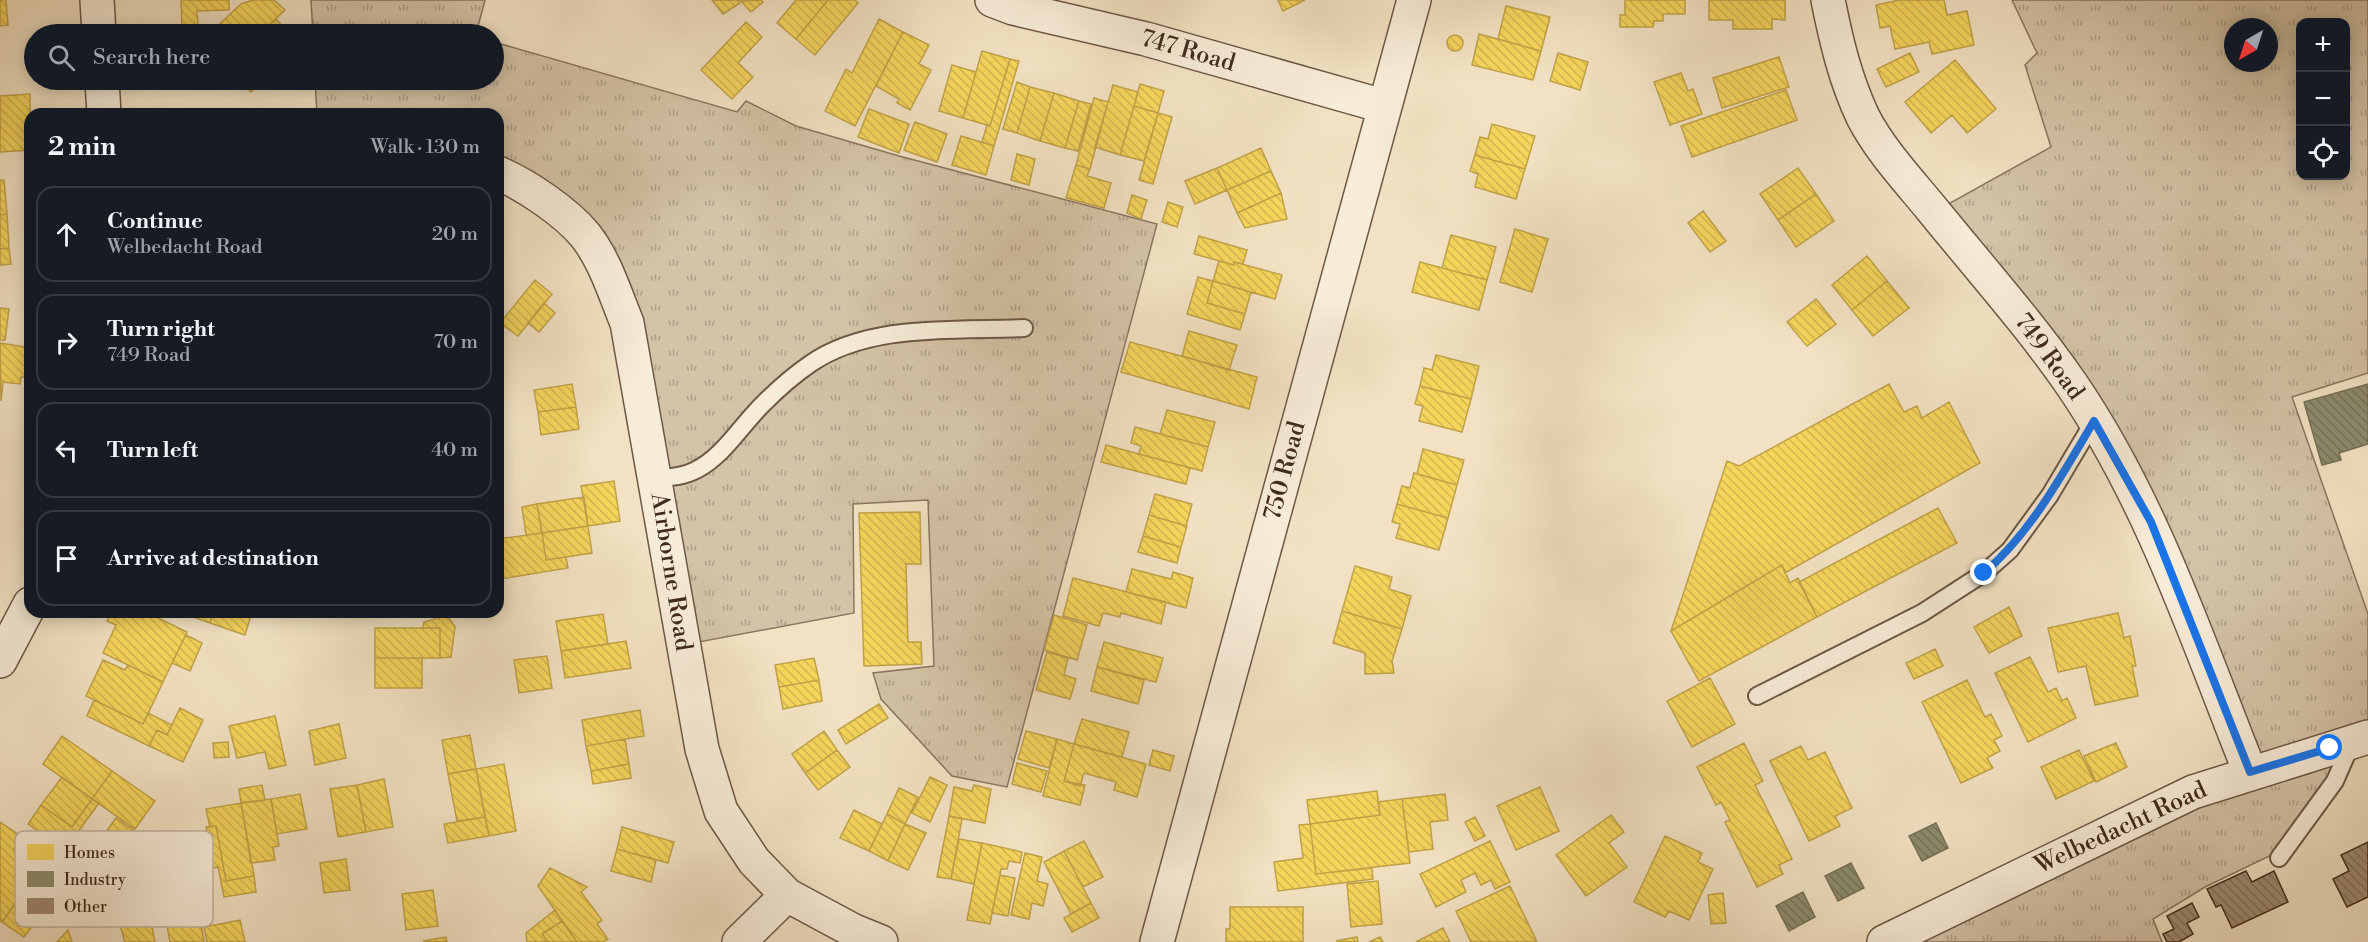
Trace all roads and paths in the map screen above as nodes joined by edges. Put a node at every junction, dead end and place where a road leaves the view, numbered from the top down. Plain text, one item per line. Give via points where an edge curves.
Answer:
1 (97, 0) edge
2 (992, 0) edge
3 (1414, 0) edge
4 (1828, 0) edge
5 (98, 24) edge
6 (103, 90) edge
7 (1383, 106) junction
8 (104, 108) edge
9 (504, 176) edge
10 (1024, 328) dead end
11 (2094, 421) junction
12 (656, 478) junction
13 (24, 615) edge
14 (0, 661) edge
15 (1757, 696) dead end
16 (2360, 739) edge
17 (2250, 772) junction
18 (2279, 858) dead end
19 (787, 896) junction
20 (739, 942) edge
21 (881, 942) edge
22 (1157, 942) edge
23 (1884, 942) edge

1 - 5 street
2 - 7 street, 747 Road
3 - 7 street, 750 Road
4 - 11 street, 749 Road via 1837,47 1864,119 1900,171 2029,328
6 - 8 street
7 - 22 street, 750 Road
9 - 12 street, Airborne Road via 545,200 585,235 606,270 627,323
10 - 12 lane via 899,334 847,344 810,364 764,403 712,459 687,473
11 - 15 lane via 2050,495 2010,550 1984,573 1922,613
11 - 17 street, 749 Road via 2151,522
12 - 19 street, Airborne Road via 702,750 721,811 754,861
13 - 14 street
16 - 17 street, Welbedacht Road
16 - 18 lane
17 - 23 street, Welbedacht Road via 2193,792
19 - 20 street
19 - 21 street, Airborne Road

